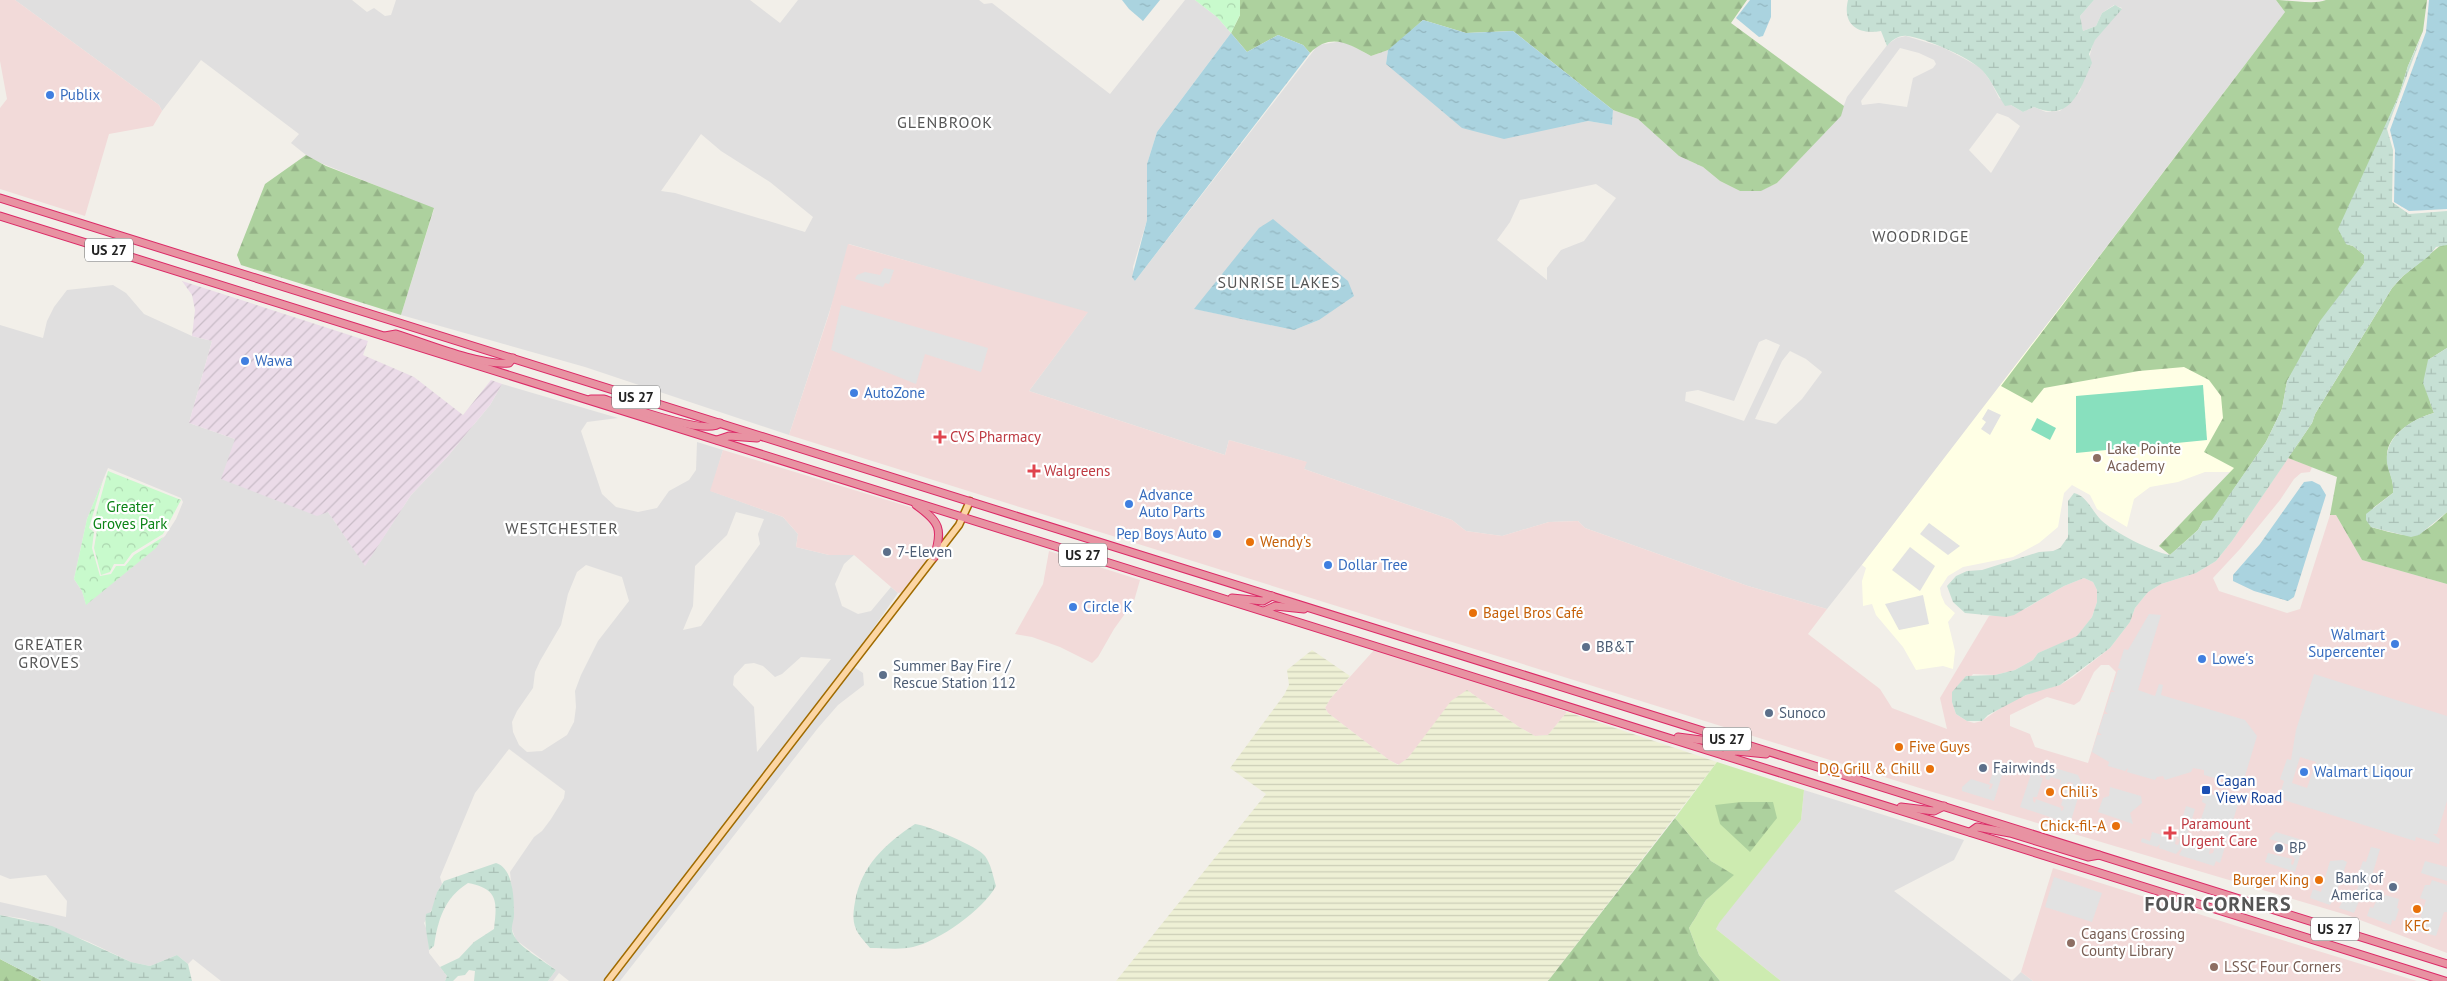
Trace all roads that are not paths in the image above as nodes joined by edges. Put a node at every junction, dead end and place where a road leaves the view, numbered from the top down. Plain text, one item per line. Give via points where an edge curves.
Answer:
1 (0, 198) edge
2 (0, 216) edge
3 (385, 336) junction
4 (513, 358) junction
5 (589, 400) junction
6 (720, 423) junction
7 (717, 440) junction
8 (772, 440) junction
9 (912, 501) junction
10 (970, 501) junction
11 (963, 517) junction
12 (934, 557) junction
13 (1272, 596) junction
14 (1218, 597) junction
15 (1264, 611) junction
16 (1320, 611) junction
17 (1660, 735) junction
18 (1721, 737) junction
19 (1722, 755) junction
20 (1784, 756) junction
21 (1881, 804) junction
22 (1944, 806) junction
23 (1970, 832) junction
24 (2099, 855) junction
25 (2447, 964) edge
26 (2424, 974) junction
27 (2447, 977) edge
28 (608, 981) edge
29 (2445, 981) edge

1 - 4 highway, US 27
2 - 3 highway, US 27
3 - 4 highway via 396,334 501,363 509,363
3 - 5 highway, US 27
4 - 6 highway, US 27
5 - 6 highway via 604,399 708,428
5 - 7 highway, US 27
6 - 8 highway, US 27
7 - 8 highway via 729,436
7 - 9 highway, US 27
8 - 10 highway, US 27
9 - 11 highway, US 27
9 - 12 highway via 929,514 938,527 939,542
10 - 11 main road
10 - 13 highway, US 27
11 - 12 main road
11 - 14 highway, US 27
12 - 28 main road
13 - 14 highway via 1263,601
13 - 16 highway, US 27
14 - 15 highway, US 27
15 - 16 highway via 1275,606
15 - 17 highway, US 27
16 - 18 highway, US 27
17 - 18 highway via 1709,741
17 - 19 highway, US 27
18 - 20 highway, US 27
19 - 20 highway via 1736,751
19 - 21 highway, US 27
20 - 22 highway, US 27
21 - 22 highway via 1934,811
21 - 23 highway, US 27
22 - 24 highway, US 27
23 - 24 highway via 1981,827 2088,857
23 - 26 highway, US 27
24 - 25 highway, US 27
26 - 27 highway
26 - 29 highway, US 27

